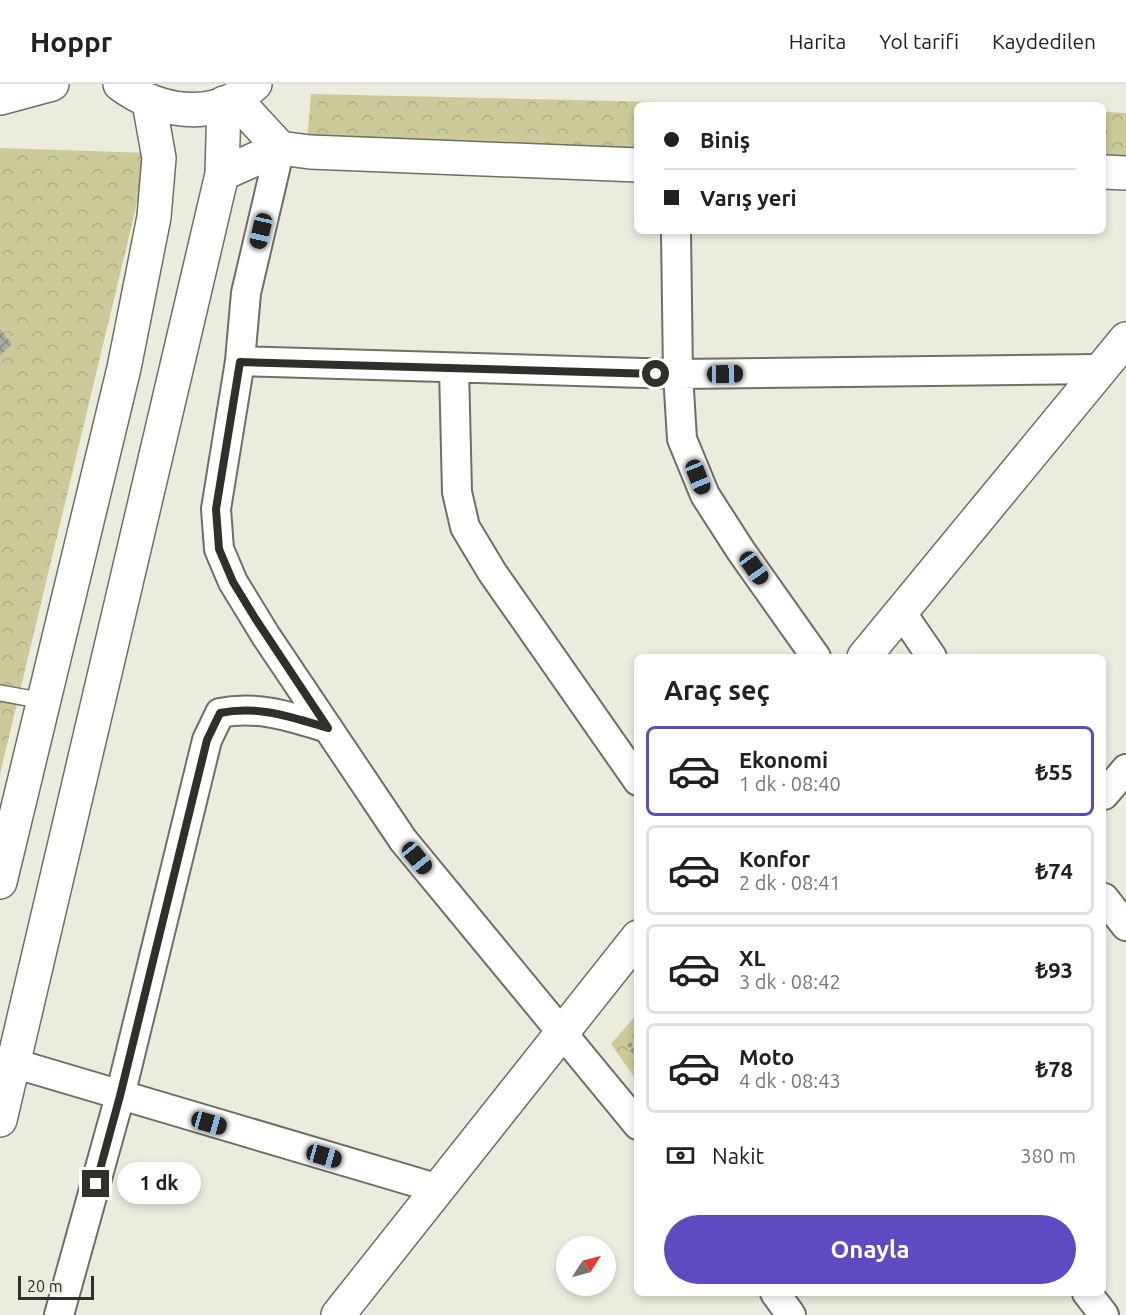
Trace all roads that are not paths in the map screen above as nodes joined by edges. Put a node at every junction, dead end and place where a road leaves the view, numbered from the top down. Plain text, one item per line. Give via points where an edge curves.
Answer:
1 (52, 84) edge
2 (120, 84) edge
3 (238, 95) edge
4 (0, 98) edge
5 (149, 102) junction
6 (280, 148) junction
7 (634, 165) edge
8 (1106, 172) edge
9 (1126, 173) edge
10 (222, 174) junction
11 (676, 234) edge
12 (1126, 339) edge
13 (240, 362) junction
14 (454, 368) junction
15 (1099, 369) junction
16 (678, 374) junction
17 (901, 612) junction
18 (814, 654) edge
19 (866, 654) edge
20 (930, 654) edge
21 (0, 693) edge
22 (44, 701) junction
23 (328, 728) junction
24 (1126, 769) edge
25 (634, 775) edge
26 (1106, 793) edge
27 (0, 882) edge
28 (1106, 901) edge
29 (1126, 926) edge
30 (634, 942) edge
31 (561, 1035) junction
32 (13, 1063) junction
33 (120, 1096) junction
34 (0, 1120) edge
35 (634, 1120) edge
36 (439, 1189) junction
37 (1090, 1296) edge
38 (59, 1315) edge
39 (338, 1315) edge
40 (1104, 1315) edge

1 - 4 main road
2 - 5 main road
3 - 5 main road via 199,109
3 - 6 main road
3 - 10 main road
5 - 22 main road via 159,158 154,217 124,368
6 - 7 main road
6 - 10 main road
6 - 13 street via 246,293
8 - 9 main road
10 - 32 main road
11 - 16 street
12 - 15 main road
13 - 14 street
13 - 23 street via 216,509 219,549 260,627
14 - 16 street
14 - 25 street via 457,492 465,527 492,572
15 - 16 street
15 - 17 main road
16 - 18 street via 682,439 705,495
17 - 19 main road
17 - 20 street
21 - 22 lane
22 - 27 main road
23 - 31 street via 403,840
23 - 33 street via 266,711 220,713 207,740
24 - 26 street
28 - 29 street
30 - 31 main road
31 - 35 street
31 - 36 main road
32 - 33 street
32 - 34 main road
33 - 36 street
33 - 38 street
36 - 39 main road
37 - 40 street

